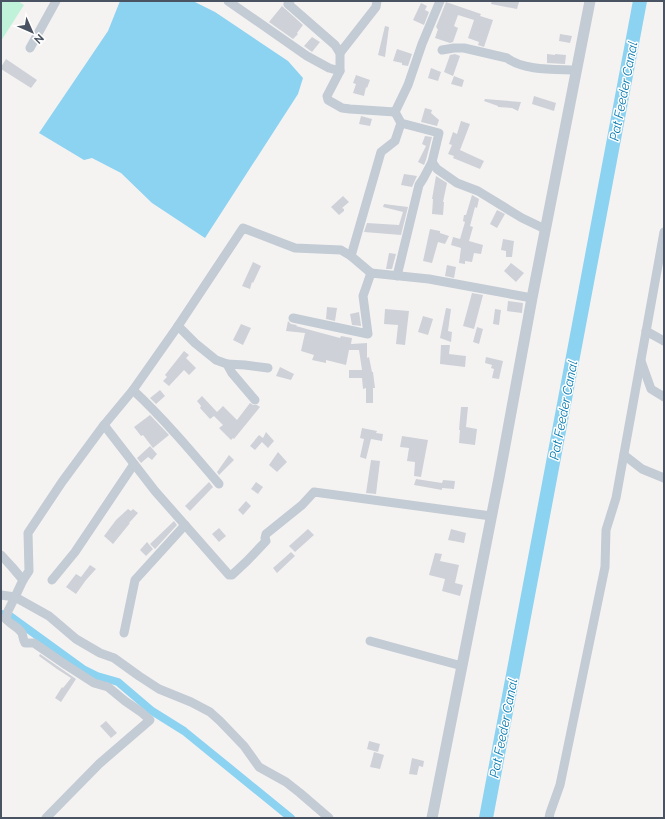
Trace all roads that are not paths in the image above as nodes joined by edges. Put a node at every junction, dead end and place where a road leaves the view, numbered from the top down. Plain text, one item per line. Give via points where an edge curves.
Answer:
1 (56, 1) edge
2 (290, 1) edge
3 (377, 1) edge
4 (440, 1) edge
5 (590, 1) edge
6 (230, 2) edge
7 (30, 48) dead end
8 (442, 50) dead end
9 (340, 53) junction
10 (576, 70) junction
11 (340, 71) junction
12 (395, 112) junction
13 (402, 123) junction
14 (432, 162) junction
15 (546, 229) junction
16 (664, 232) edge
17 (351, 256) junction
18 (371, 273) junction
19 (397, 276) junction
20 (532, 298) junction
21 (293, 318) dead end
22 (178, 326) junction
23 (646, 331) junction
24 (664, 342) edge
25 (641, 362) junction
26 (227, 364) junction
27 (268, 368) dead end
28 (133, 390) junction
29 (664, 397) edge
30 (255, 400) dead end
31 (104, 425) junction
32 (624, 455) junction
33 (134, 464) junction
34 (664, 478) edge
35 (219, 484) dead end
36 (492, 516) junction
37 (184, 525) junction
38 (1, 555) edge
39 (23, 580) junction
40 (52, 580) dead end
41 (1, 595) edge
42 (15, 597) junction
43 (3, 620) edge
44 (124, 632) dead end
45 (370, 641) dead end
46 (462, 666) junction
47 (46, 818) edge
48 (328, 818) edge
49 (432, 818) edge
50 (549, 818) edge

1 - 7 street
2 - 9 street via 288,4 335,45
3 - 9 street via 376,7
4 - 12 street
5 - 10 street
6 - 11 street via 307,56
8 - 10 street via 464,48 536,68
9 - 11 street
10 - 15 street
11 - 12 street via 327,96 328,100 342,108
12 - 13 street
13 - 14 street via 439,133
13 - 17 street via 394,141 381,152
14 - 15 street via 437,169 457,183 478,191 522,218
14 - 19 street via 419,185
15 - 20 street
16 - 23 street
17 - 18 street
17 - 22 street via 341,250 294,248 243,228
18 - 19 street
18 - 21 street via 362,296 368,334
19 - 20 street via 429,279
20 - 36 street
22 - 26 street via 216,360
22 - 28 street
23 - 24 street
23 - 25 street
25 - 29 street via 651,389
25 - 32 street
26 - 27 street
26 - 30 street
28 - 31 street
28 - 35 street via 152,407
31 - 33 street
31 - 39 street via 28,533 29,571
32 - 34 street via 642,469
32 - 50 street via 616,498 606,530 605,568 562,777
33 - 37 street
33 - 40 street via 75,552
36 - 37 street via 314,492 266,534 266,541 232,575 228,575
36 - 46 street
37 - 44 street via 135,580
38 - 39 street
39 - 42 street
41 - 42 street
42 - 43 street
42 - 48 street via 49,616 76,639 114,658 159,689 210,712 244,746 259,767 286,782
43 - 47 street via 22,633 25,643 34,643 94,682 108,687 150,720 99,764
45 - 46 street
46 - 49 street

